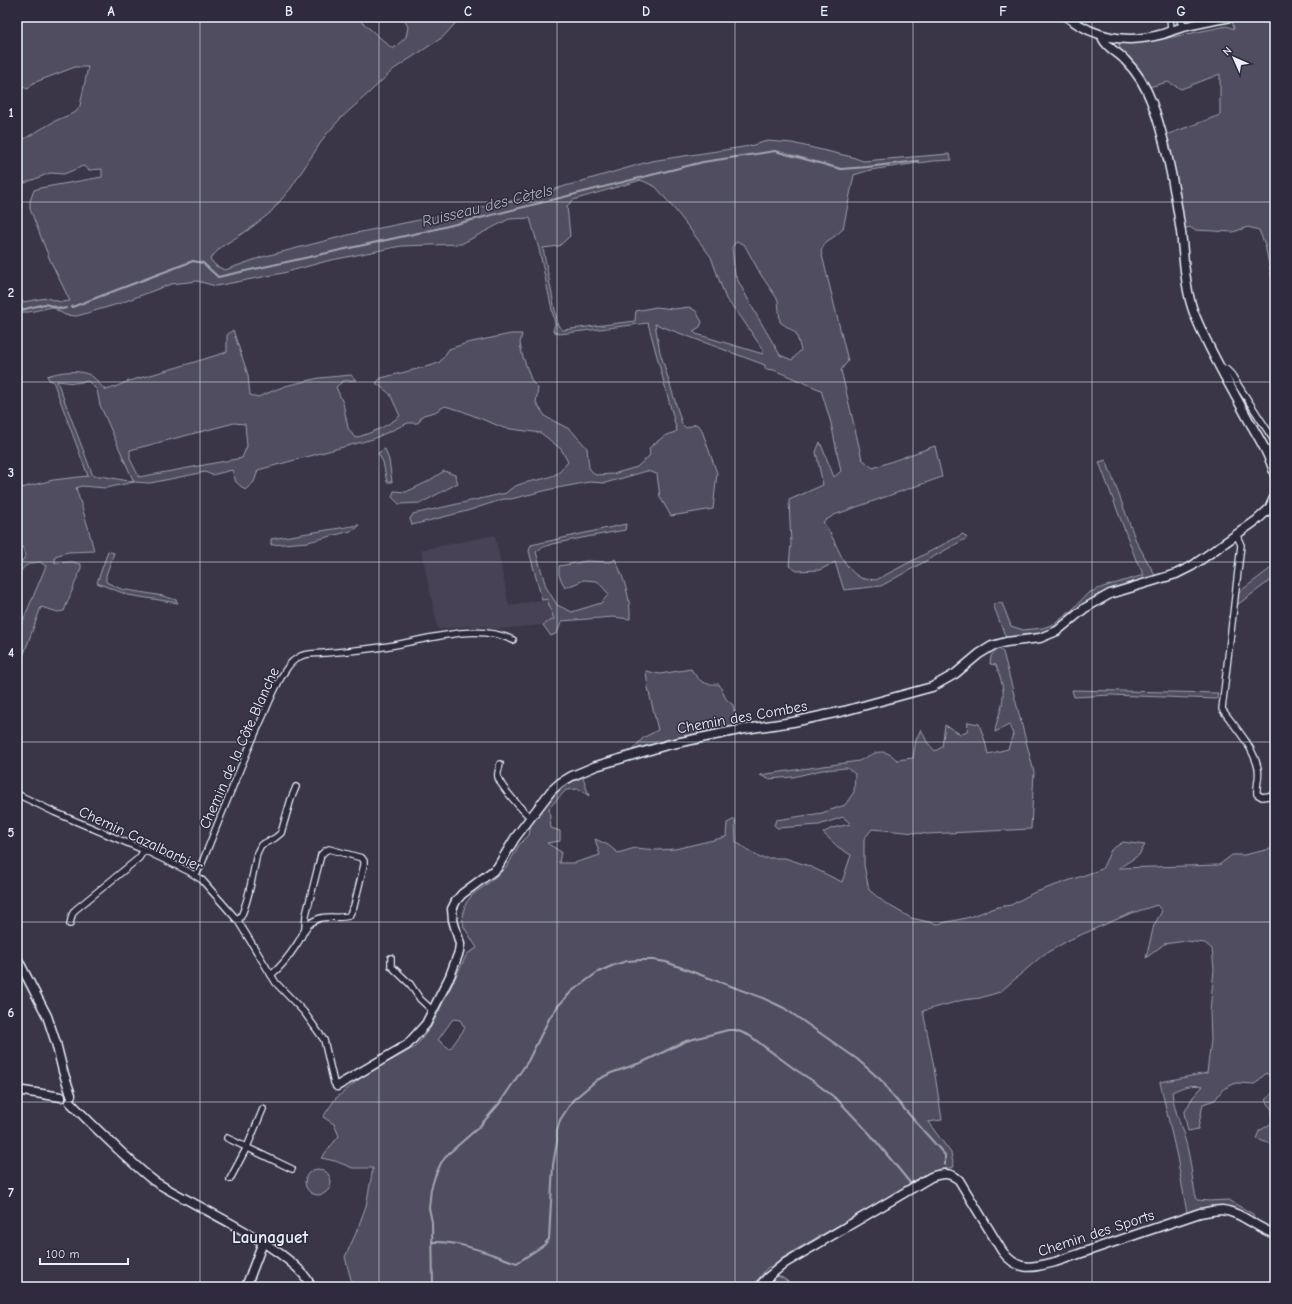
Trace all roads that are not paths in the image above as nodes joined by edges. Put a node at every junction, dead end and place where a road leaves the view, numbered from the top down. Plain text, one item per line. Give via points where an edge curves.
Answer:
1 (1067, 17) edge
2 (1170, 17) edge
3 (1178, 17) edge
4 (1231, 17) edge
5 (1267, 17) edge
6 (1275, 19) edge
7 (1184, 27) junction
8 (1171, 31) junction
9 (1108, 37) junction
10 (1222, 370) junction
11 (1275, 442) edge
12 (1275, 475) edge
13 (1275, 496) edge
14 (1237, 536) junction
15 (513, 640) dead end
16 (500, 764) dead end
17 (296, 787) dead end
18 (17, 794) edge
19 (1275, 795) edge
20 (531, 818) junction
21 (144, 850) junction
22 (196, 875) junction
23 (238, 921) junction
24 (70, 924) dead end
25 (305, 928) junction
26 (17, 958) edge
27 (391, 958) dead end
28 (271, 975) junction
29 (433, 1011) junction
30 (63, 1071) junction
31 (337, 1086) joint
32 (18, 1092) edge
33 (62, 1096) junction
34 (71, 1098) junction
35 (263, 1109) dead end
36 (227, 1138) dead end
37 (247, 1147) junction
38 (292, 1169) dead end
39 (230, 1179) dead end
40 (1275, 1234) edge
41 (263, 1242) junction
42 (246, 1287) edge
43 (311, 1287) edge
44 (760, 1287) edge

1 - 9 street via 1085,29
2 - 8 street
3 - 7 street
4 - 7 street
5 - 6 street
7 - 8 street
8 - 9 street via 1142,38
9 - 10 street via 1145,86 1158,122 1178,211 1194,313
10 - 11 street via 1226,369 1231,374
10 - 12 street
13 - 14 street, Chemin des Combes via 1264,514
14 - 19 street via 1241,545 1222,709 1254,758 1258,768 1259,796
14 - 20 street, Chemin des Combes via 1176,574 1097,600 1057,631 1040,638 992,646 955,674 932,687 844,711 679,742 596,766 560,783
15 - 22 street, Chemin de la Côte Blanche via 476,633 443,635 389,646 311,654 293,661 271,700 240,768
16 - 20 street via 497,775 499,782
17 - 23 street via 281,833 261,845 257,853 244,907
18 - 21 street, Chemin Cazalbarbier
20 - 29 street, Chemin des Combes via 497,868 456,901 452,909 460,944 459,952
21 - 22 street, Chemin Cazalbarbier
21 - 24 street via 139,858 75,910
22 - 23 street, Chemin Cazalbarbier
23 - 28 street, Chemin Cazalbarbier
25 - 25 street via 319,918 349,916 364,866 362,858 325,850 321,855
25 - 28 street via 298,943 278,970
26 - 30 street via 47,1016
27 - 29 street via 391,966
28 - 31 street, Chemin Cazalbarbier via 304,1012 324,1040 334,1083
29 - 31 street, Chemin des Combes via 423,1028 408,1045
30 - 33 street
30 - 34 street
32 - 33 street
33 - 34 street via 64,1102
34 - 41 street via 102,1134 151,1178
35 - 37 street
36 - 37 street
37 - 38 street
37 - 39 street
40 - 44 street, Chemin des Sports via 1266,1232 1230,1212 1212,1211 1055,1262 1023,1267 1008,1260 959,1180 954,1175 939,1174 785,1263
41 - 42 street
41 - 43 street via 296,1268

